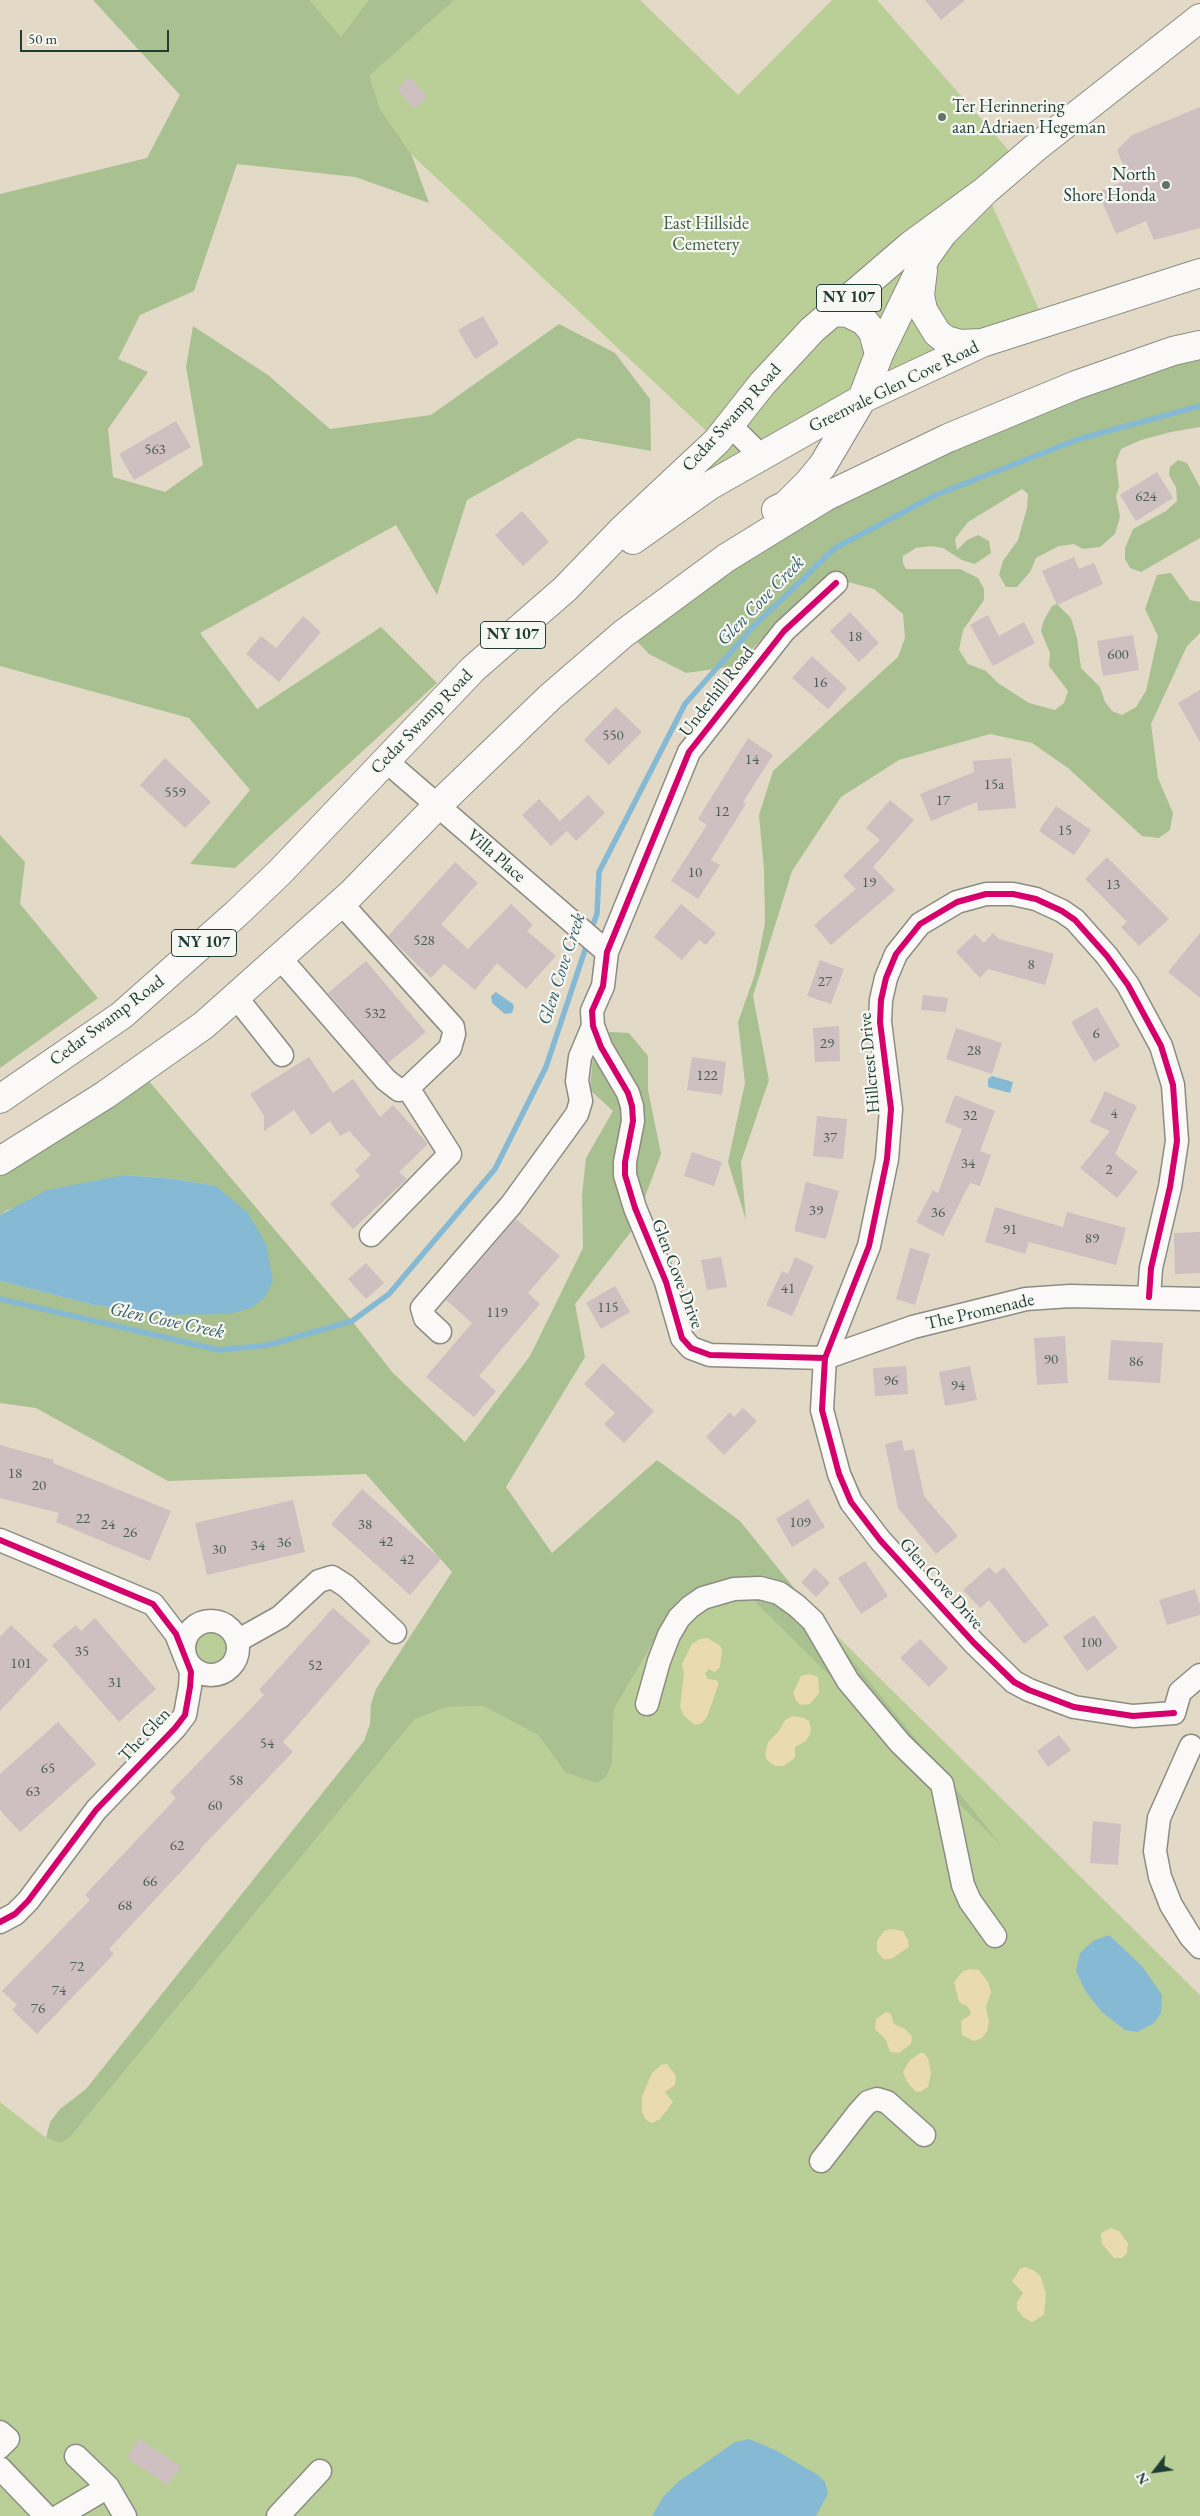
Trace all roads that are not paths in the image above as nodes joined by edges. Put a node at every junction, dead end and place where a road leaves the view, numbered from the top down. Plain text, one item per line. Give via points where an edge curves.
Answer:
1 (1200, 18) edge
2 (986, 190) junction
3 (926, 257) junction
4 (1200, 273) edge
5 (832, 312) junction
6 (982, 343) junction
7 (1200, 345) edge
8 (879, 354) junction
9 (862, 399) junction
10 (730, 425) junction
11 (761, 456) junction
12 (726, 558) junction
13 (836, 583) dead end
14 (565, 589) junction
15 (385, 760) junction
16 (437, 806) junction
17 (341, 903) junction
18 (603, 949) junction
19 (280, 958) junction
20 (236, 997) junction
21 (592, 1026) junction
22 (282, 1055) dead end
23 (408, 1088) junction
24 (0, 1099) edge
25 (0, 1161) edge
26 (371, 1235) dead end
27 (1149, 1297) junction
28 (1200, 1299) edge
29 (440, 1332) dead end
30 (826, 1358) junction
31 (1, 1542) edge
32 (395, 1632) dead end
33 (237, 1642) junction
34 (186, 1656) junction
35 (1200, 1674) edge
36 (647, 1704) dead end
37 (1174, 1713) junction
38 (1196, 1748) edge
39 (0, 1922) edge
40 (995, 1936) dead end
41 (1200, 1948) edge
42 (924, 2135) dead end
43 (821, 2161) dead end
44 (0, 2432) edge
45 (0, 2447) edge
46 (76, 2456) dead end
47 (0, 2468) edge
48 (320, 2471) dead end
49 (108, 2487) junction
50 (46, 2516) edge
51 (59, 2516) edge
52 (125, 2516) edge
53 (278, 2516) edge

1 - 2 main road, Cedar Swamp Road / NY 107
2 - 3 main road, Cedar Swamp Road / NY 107 via 943,233
2 - 5 main road, Cedar Swamp Road / NY 107 via 910,245
3 - 6 main road via 920,295 929,322 946,340 960,344
3 - 8 main road, Cedar Swamp Road / NY 107
4 - 6 main road, Greenvale Glen Cove Road
5 - 8 main road via 848,312 864,321 873,332
5 - 10 main road, Cedar Swamp Road / NY 107 via 775,370
6 - 9 main road, Greenvale Glen Cove Road
7 - 12 main road via 1173,351 1076,385 948,438 825,497
8 - 9 main road, Cedar Swamp Road / NY 107
9 - 11 main road, Greenvale Glen Cove Road
9 - 12 main road, NY 107 via 823,465 809,482 786,504 745,528
10 - 11 street
10 - 14 main road, Cedar Swamp Road / NY 107
11 - 14 main road, Greenvale Glen Cove Road via 709,486
12 - 16 main road, NY 107 via 615,640
13 - 18 street, Underhill Road via 784,631 689,752
14 - 15 main road, Cedar Swamp Road / NY 107 via 473,669
15 - 16 street, Villa Place
15 - 24 main road, Cedar Swamp Road / NY 107 via 280,872 171,973 122,1015
16 - 17 main road, NY 107
16 - 18 street, Villa Place
17 - 19 main road, NY 107
17 - 23 street via 453,1027 450,1048
18 - 21 street via 603,986 592,1011
19 - 20 main road, NY 107
19 - 23 street via 386,1080 399,1090
20 - 22 street
20 - 25 main road, NY 107 via 204,1025 105,1095
21 - 29 street via 580,1057 577,1081 581,1102 577,1114 511,1205 422,1308 425,1318
21 - 30 street, Glen Cove Drive via 628,1093 633,1121 625,1175 666,1282 682,1338 691,1348 710,1355
23 - 26 street via 450,1154
27 - 28 street, The Promenade
27 - 30 street, The Promenade via 1026,1299 913,1327
27 - 30 street, Hillcrest Drive via 1151,1268 1170,1186 1176,1141 1173,1085 1161,1046 1128,986 1075,920 1036,899 1013,894 986,894 958,902 920,924 896,954 886,978 880,1022 891,1109 887,1158 869,1246
30 - 37 street, Glen Cove Drive via 822,1410 839,1474 851,1502 880,1540 974,1643 1014,1682 1074,1706 1133,1716
31 - 34 street, The Glen via 153,1604 176,1634
32 - 33 street via 346,1586 332,1578 319,1581 280,1618
33 - 34 street, The Glen via 238,1651 230,1667 214,1674 196,1670
33 - 34 street, The Glen via 228,1627 213,1621 204,1622 190,1631 184,1647
34 - 39 street, The Glen via 191,1672 185,1714 96,1810 28,1901 15,1914
35 - 37 street via 1180,1692
36 - 40 street via 669,1635 690,1607 703,1598 734,1589 760,1588 779,1593 813,1621 848,1681 900,1743 942,1784 964,1885 970,1901
37 - 38 street
38 - 41 street via 1159,1818 1155,1851 1160,1877 1171,1905
42 - 43 street via 886,2102 877,2099 868,2102
44 - 45 street via 8,2439
46 - 49 street
47 - 50 street
48 - 53 street
49 - 51 street
49 - 52 street

